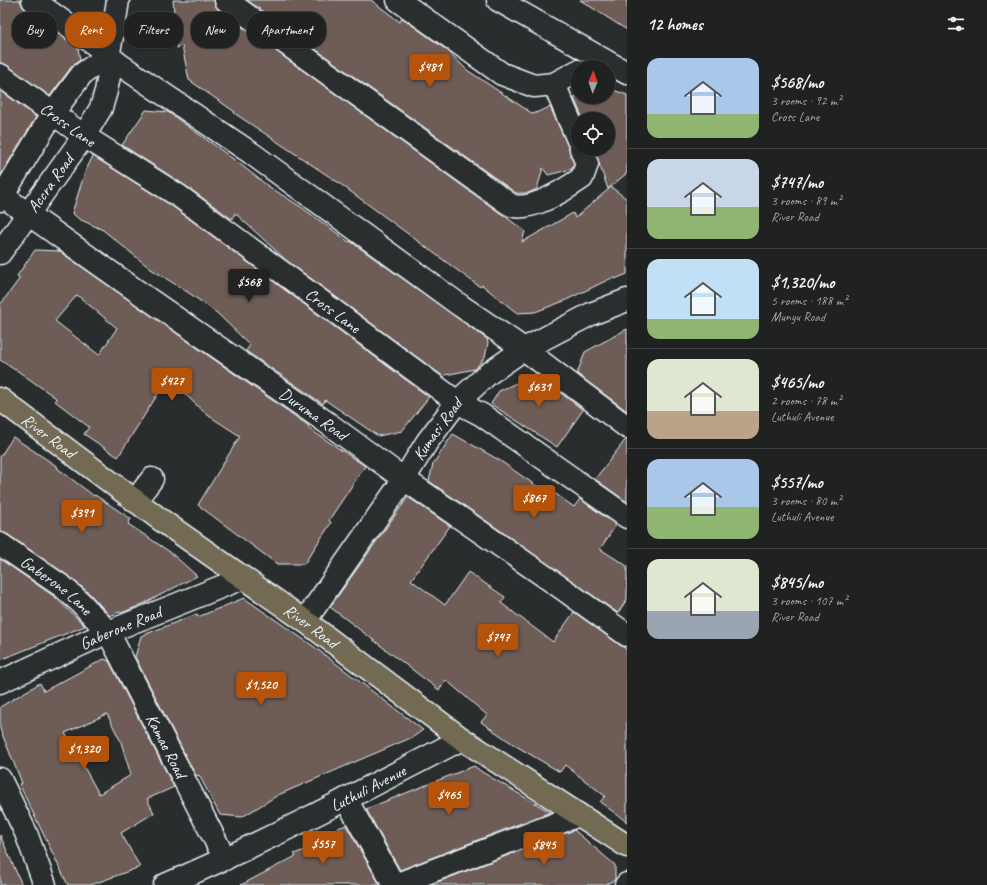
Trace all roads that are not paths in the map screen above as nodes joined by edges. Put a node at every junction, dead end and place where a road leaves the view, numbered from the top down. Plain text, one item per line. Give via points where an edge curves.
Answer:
1 (33, 0) edge
2 (118, 0) edge
3 (226, 0) edge
4 (398, 0) edge
5 (498, 0) edge
6 (108, 56) junction
7 (589, 60) edge
8 (615, 69) edge
9 (627, 73) edge
10 (0, 75) edge
11 (571, 75) edge
12 (554, 84) junction
13 (53, 113) junction
14 (571, 124) edge
15 (84, 136) junction
16 (584, 156) edge
17 (1, 196) edge
18 (27, 214) junction
19 (0, 253) edge
20 (627, 300) edge
21 (524, 350) junction
22 (0, 399) edge
23 (457, 402) junction
24 (627, 427) edge
25 (152, 479) dead end
26 (404, 479) junction
27 (135, 500) junction
28 (627, 517) edge
29 (0, 544) edge
30 (244, 578) junction
31 (305, 621) junction
32 (108, 632) junction
33 (627, 635) edge
34 (0, 682) edge
35 (462, 739) junction
36 (0, 779) edge
37 (346, 799) junction
38 (579, 815) junction
39 (627, 846) edge
40 (225, 859) junction
41 (45, 885) edge
42 (165, 885) edge
43 (395, 885) edge

1 - 6 street
2 - 6 street
3 - 16 street via 514,206 532,204 560,193 582,178 587,164
4 - 12 street via 502,74 534,86
5 - 7 street
6 - 13 street, Accra Road via 82,74
6 - 15 street, Accra Road via 109,76 101,108
6 - 21 street via 251,153
8 - 9 street
10 - 13 street, Cross Lane
11 - 12 street
12 - 14 street
13 - 15 street, Cross Lane
13 - 17 street, Accra Road
15 - 18 street, Accra Road
15 - 23 street, Cross Lane via 178,196
17 - 18 street, Duruma Road
18 - 19 street, Accra Road
18 - 26 street, Duruma Road
20 - 21 street, Kumasi Road via 591,314
21 - 23 street, Kumasi Road via 488,374
21 - 24 street
22 - 27 main road, River Road
23 - 26 street, Kumasi Road via 427,442
23 - 28 street, Cross Lane via 482,415
25 - 27 street
26 - 31 street, Kumasi Road
26 - 33 street, Duruma Road
27 - 30 main road, River Road
29 - 32 street, Gaberone Lane via 63,587
30 - 31 main road, River Road
30 - 32 street, Gaberone Road
31 - 35 main road, River Road
32 - 34 street, Gaberone Road
32 - 40 street, Kamae Road
35 - 37 street, Luthuli Avenue
35 - 38 main road, River Road
36 - 41 street via 26,833
37 - 40 street, Luthuli Avenue
37 - 43 street
38 - 39 main road, River Road
38 - 43 street
40 - 42 street, Luthuli Avenue

